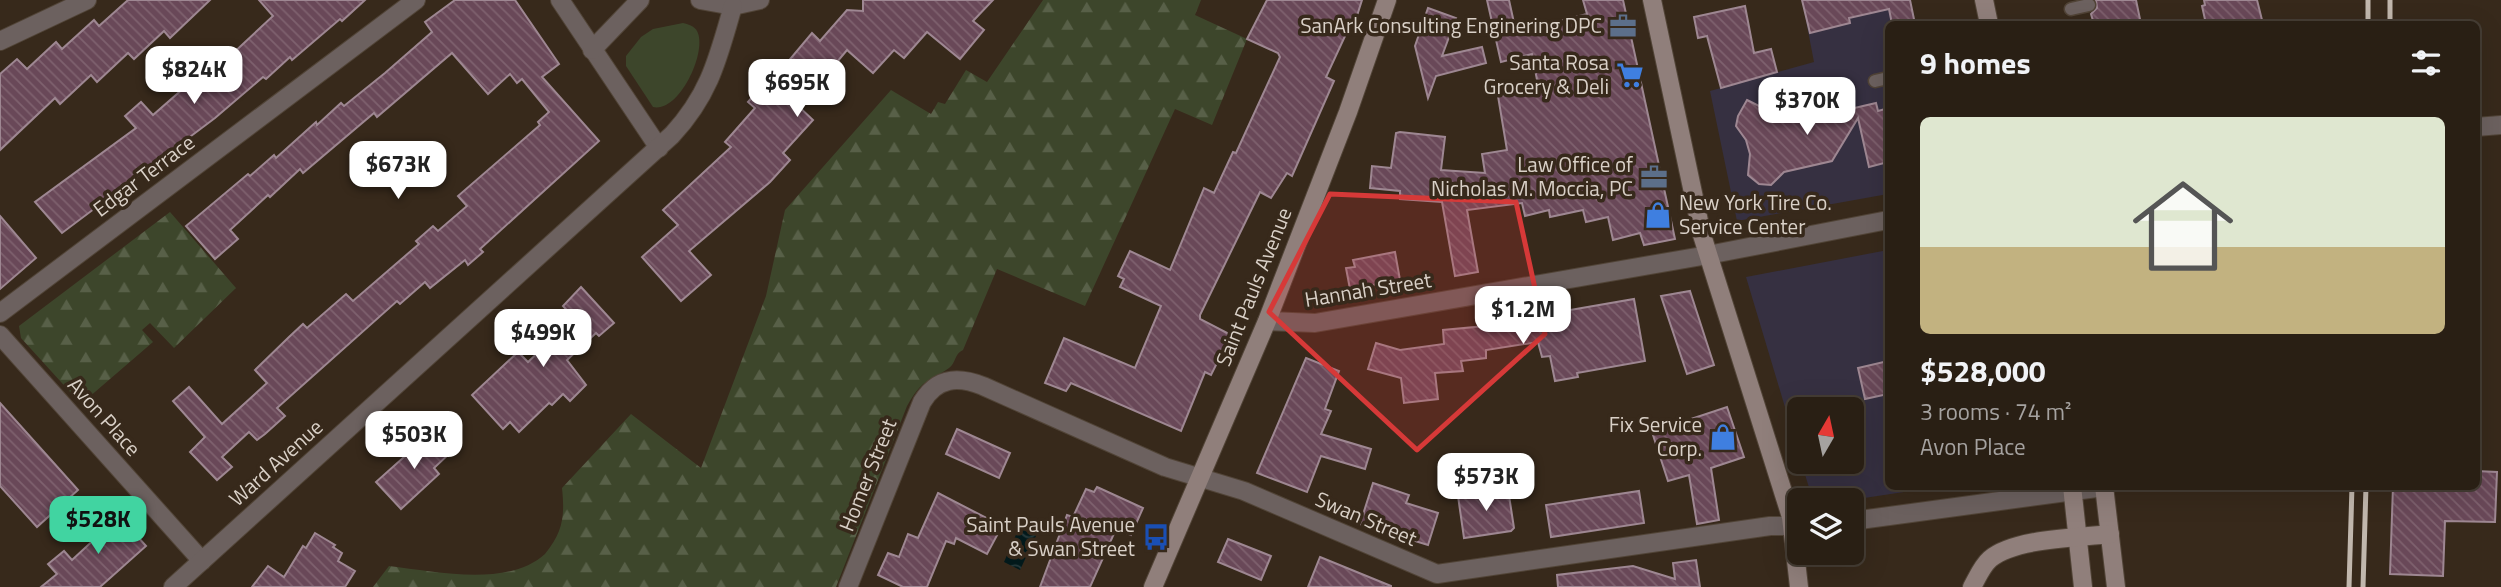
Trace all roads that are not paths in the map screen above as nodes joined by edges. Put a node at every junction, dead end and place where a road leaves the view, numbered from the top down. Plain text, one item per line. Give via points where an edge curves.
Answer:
1 (87, 0) edge
2 (416, 0) edge
3 (560, 0) edge
4 (640, 0) edge
5 (700, 0) edge
6 (760, 0) edge
7 (1387, 0) edge
8 (1653, 0) edge
9 (1984, 0) edge
10 (2089, 5) dead end
11 (733, 6) junction
12 (2071, 9) dead end
13 (1988, 21) edge
14 (0, 41) edge
15 (592, 50) junction
16 (1885, 79) edge
17 (1875, 81) dead end
18 (2501, 125) edge
19 (2480, 127) edge
20 (659, 148) junction
21 (1885, 221) edge
22 (1708, 255) junction
23 (0, 313) edge
24 (1267, 321) junction
25 (0, 335) edge
26 (936, 384) joint
27 (1199, 478) junction
28 (2065, 490) edge
29 (2072, 490) edge
30 (2105, 490) edge
31 (1787, 498) edge
32 (1864, 519) edge
33 (1787, 526) edge
34 (2110, 534) junction
35 (2078, 538) junction
36 (202, 561) junction
37 (1798, 565) edge
38 (173, 587) edge
39 (848, 587) edge
40 (1153, 587) edge
41 (1799, 587) edge
42 (1972, 587) edge
43 (2083, 587) edge
44 (2116, 587) edge

1 - 14 street
2 - 23 street, Edgar Terrace
3 - 15 street
4 - 15 street
5 - 11 street
6 - 11 street
7 - 24 main road, Saint Pauls Avenue
8 - 22 main road
9 - 13 main road
10 - 12 lane
11 - 20 street, Ward Avenue via 706,91
15 - 20 street
16 - 17 lane
18 - 19 street
20 - 36 street, Ward Avenue
21 - 22 street, Hannah Street
22 - 24 street, Hannah Street via 1315,323
22 - 31 main road
24 - 27 main road, Saint Pauls Avenue
25 - 36 street, Avon Place
26 - 27 street, Swan Street via 954,379 975,383
26 - 39 street, Homer Street via 922,402
27 - 33 street, Swan Street via 1244,491 1437,574
27 - 40 main road, Saint Pauls Avenue
28 - 32 street
29 - 35 main road
30 - 34 main road
34 - 35 main road
34 - 44 main road
35 - 42 main road via 2031,543 1998,554 1988,561
35 - 43 main road
36 - 38 street, Ward Avenue
37 - 41 main road

